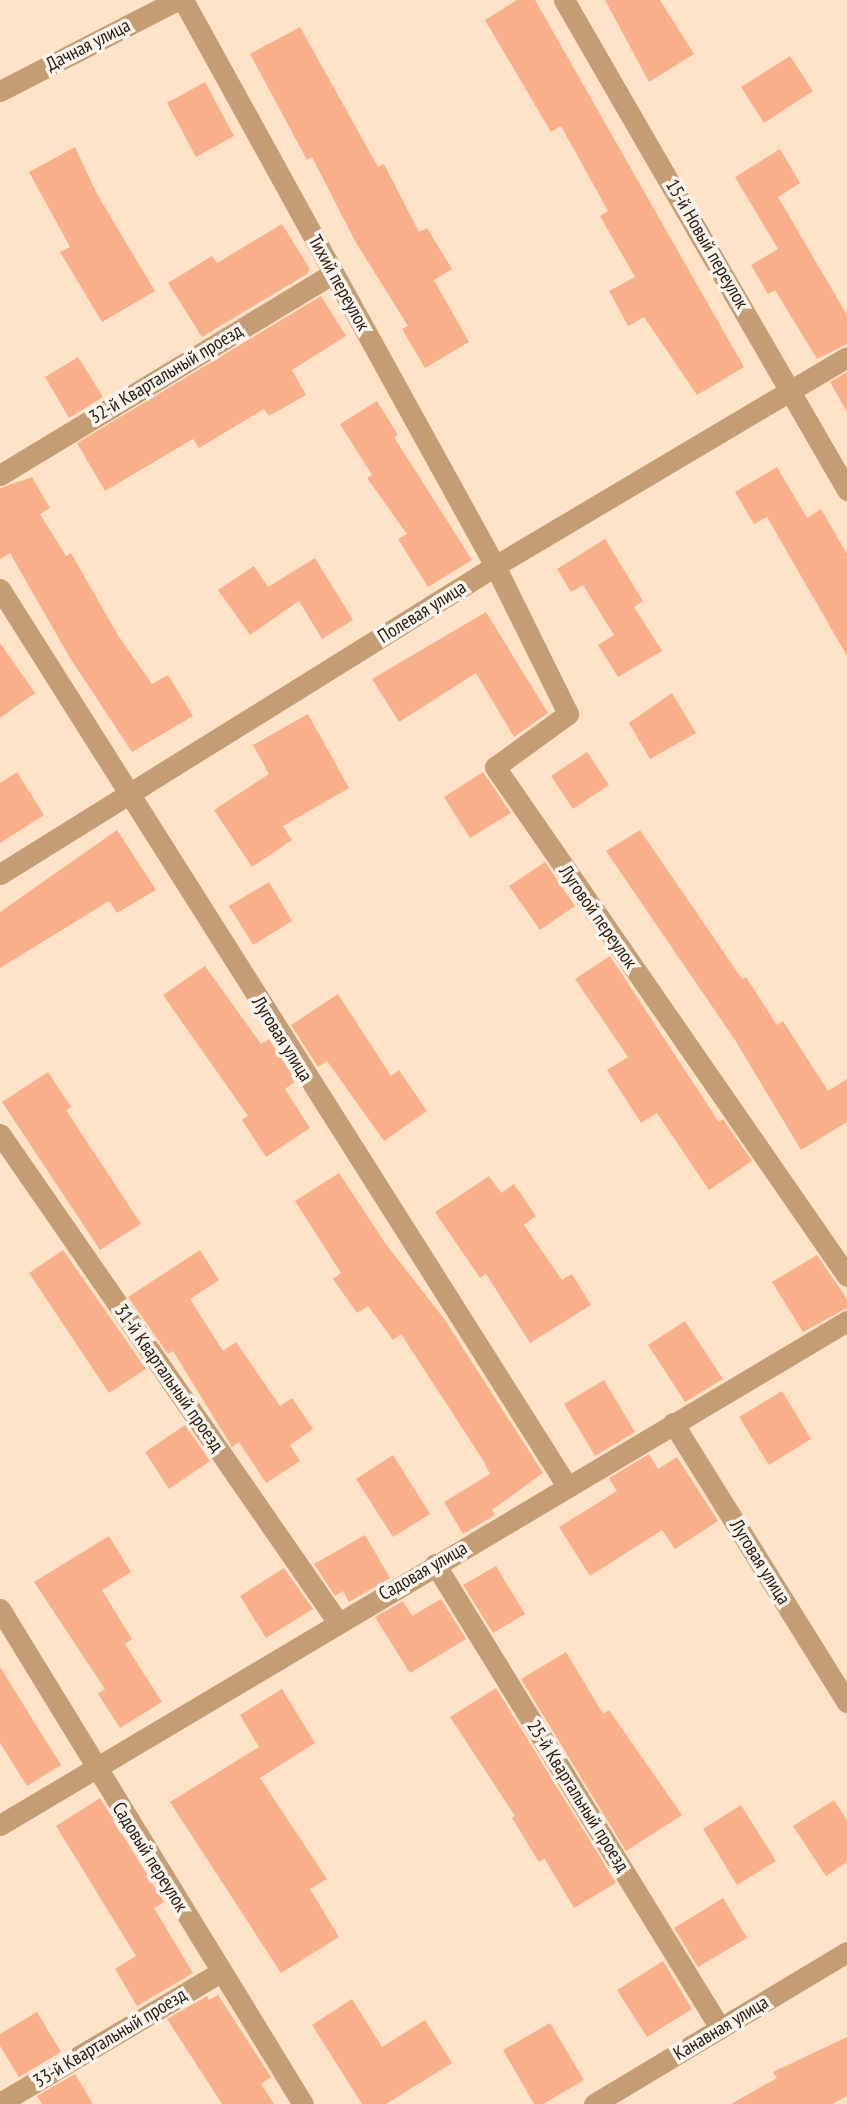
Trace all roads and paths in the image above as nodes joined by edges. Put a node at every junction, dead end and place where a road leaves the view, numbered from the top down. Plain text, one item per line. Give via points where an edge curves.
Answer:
1 (177, 0) edge
2 (183, 0) edge
3 (564, 0) edge
4 (0, 91) edge
5 (333, 273) junction
6 (847, 356) edge
7 (791, 388) junction
8 (0, 475) edge
9 (847, 490) edge
10 (495, 566) junction
11 (0, 589) edge
12 (128, 796) junction
13 (0, 874) edge
14 (0, 1134) edge
15 (847, 1276) edge
16 (847, 1321) edge
17 (673, 1423) junction
18 (567, 1486) junction
19 (435, 1564) junction
20 (0, 1609) edge
21 (337, 1621) junction
22 (844, 1691) edge
23 (94, 1765) junction
24 (0, 1825) edge
25 (847, 1952) edge
26 (221, 1972) junction
27 (720, 2028) junction
28 (0, 2104) edge
29 (303, 2104) edge
30 (594, 2104) edge

1 - 4 street, Дачная улица
2 - 5 street, Тихий переулок
3 - 7 street, 15-й Новый переулок
5 - 8 street, 32-й Квартальный проезд
5 - 10 street, Тихий переулок
6 - 7 street, Полевая улица
7 - 9 street, 15-й Новый переулок
7 - 10 street, Полевая улица
10 - 12 street, Полевая улица
10 - 15 street, Луговой переулок via 568,713 495,767
11 - 12 street, Луговая улица
12 - 13 street, Полевая улица
12 - 18 street, Луговая улица
14 - 21 street, 31-й Квартальный проезд
16 - 17 street, Садовая улица
17 - 18 street, Садовая улица
17 - 22 street, Луговая улица
18 - 19 street, Садовая улица
19 - 21 street, Садовая улица
19 - 27 street, 25-й Квартальный проезд
20 - 23 street, Садовый переулок
21 - 23 street, Садовая улица
23 - 24 street, Садовая улица
23 - 26 street, Садовый переулок
25 - 27 street, Канавная улица
26 - 28 street, 33-й Квартальный проезд
26 - 29 street, Садовый переулок
27 - 30 street, Канавная улица

